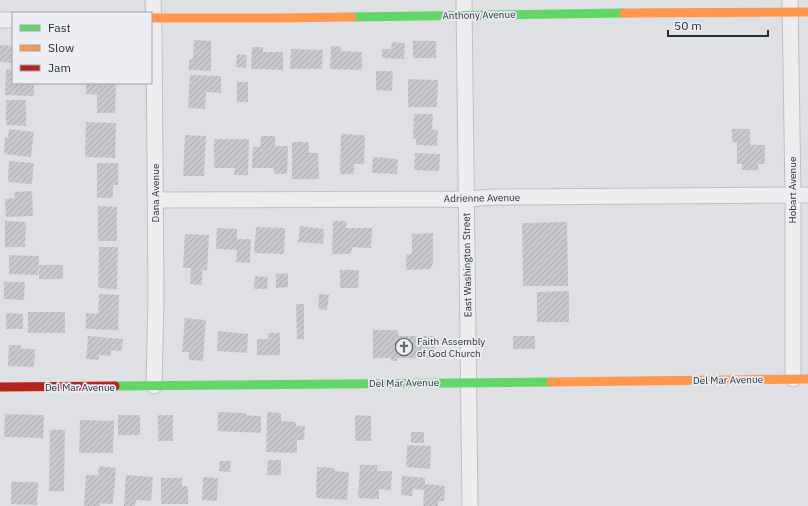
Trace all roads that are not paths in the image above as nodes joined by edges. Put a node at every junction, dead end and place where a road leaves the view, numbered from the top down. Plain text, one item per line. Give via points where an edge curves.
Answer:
1 (153, 0) edge
2 (464, 0) edge
3 (790, 6) edge
4 (808, 12) edge
5 (464, 15) junction
6 (152, 18) edge
7 (0, 20) edge
8 (12, 20) edge
9 (793, 195) junction
10 (808, 195) edge
11 (466, 199) junction
12 (156, 200) junction
13 (801, 379) edge
14 (468, 383) junction
15 (154, 386) junction
16 (0, 387) edge
17 (470, 506) edge

1 - 6 street, Dana Avenue
2 - 5 street, East Washington Street
3 - 4 street, Anthony Avenue
3 - 5 street, Anthony Avenue
3 - 9 street, Hobart Avenue
5 - 6 street, Anthony Avenue
5 - 11 street, East Washington Street
6 - 12 street, Dana Avenue
7 - 8 street
9 - 10 street, Adrienne Avenue
9 - 11 street, Adrienne Avenue
9 - 13 street, Hobart Avenue
11 - 12 street, Adrienne Avenue
11 - 14 street, East Washington Street
12 - 15 street, Dana Avenue
13 - 14 street, Del Mar Avenue
14 - 15 street, Del Mar Avenue
14 - 17 street, East Washington Street
15 - 16 street, Del Mar Avenue

